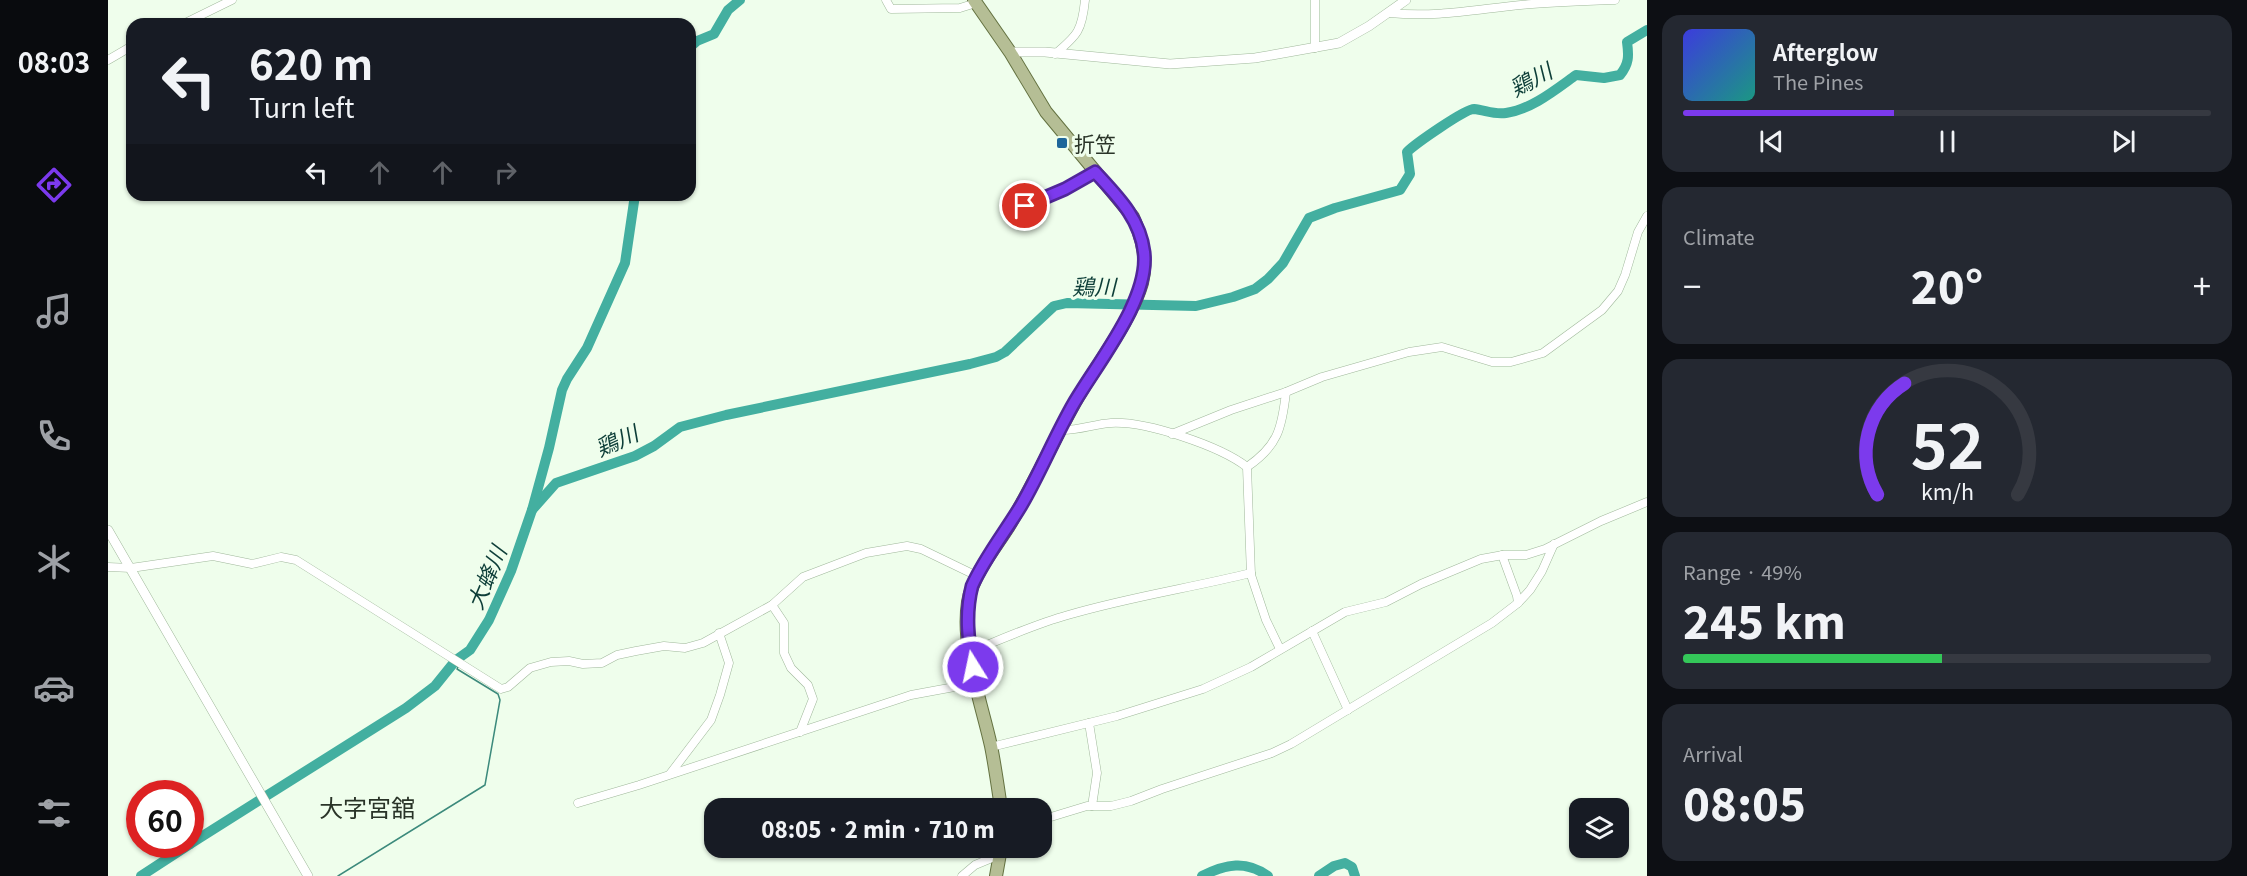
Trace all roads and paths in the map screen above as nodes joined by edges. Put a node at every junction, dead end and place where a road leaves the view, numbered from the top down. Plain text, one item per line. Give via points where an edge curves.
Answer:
1 (232, 0) edge
2 (886, 0) edge
3 (1085, 0) edge
4 (1315, 0) edge
5 (1406, 0) edge
6 (1615, 0) edge
7 (975, 1) edge
8 (1389, 13) junction
9 (195, 18) edge
10 (1315, 48) junction
11 (126, 50) edge
12 (1010, 52) junction
13 (1055, 54) junction
14 (108, 60) edge
15 (1095, 172) junction
16 (1009, 214) dead end
17 (1647, 216) edge
18 (1286, 392) junction
19 (1060, 430) junction
20 (1172, 434) junction
21 (1247, 467) junction
22 (1647, 502) edge
23 (108, 530) edge
24 (1554, 544) junction
25 (1502, 555) junction
26 (108, 567) edge
27 (131, 568) junction
28 (1251, 573) junction
29 (977, 576) junction
30 (1518, 603) junction
31 (772, 605) junction
32 (1312, 631) junction
33 (719, 633) junction
34 (1280, 649) junction
35 (970, 652) junction
36 (976, 683) junction
37 (1348, 710) junction
38 (1089, 723) junction
39 (800, 732) junction
40 (991, 747) junction
41 (669, 775) junction
42 (999, 798) edge
43 (578, 803) dead end
44 (1092, 806) junction
45 (1052, 817) edge
46 (988, 858) edge
47 (999, 858) edge
48 (308, 876) edge
49 (962, 876) edge
50 (996, 876) edge

1 - 9 street
2 - 7 street via 891,9 960,8
3 - 13 street via 1079,30
4 - 10 street
5 - 8 street
6 - 8 street via 1532,4 1438,15
7 - 12 main road
8 - 10 street via 1339,43
10 - 13 street via 1255,58 1170,64
11 - 14 street
12 - 13 street
12 - 15 main road via 1040,105
15 - 16 street
15 - 19 main road via 1125,206 1140,233 1145,261 1137,297
17 - 18 street via 1625,275 1610,300 1543,353 1511,362 1492,362 1455,349 1434,347 1340,371
18 - 20 street
18 - 21 street via 1278,435 1259,459
19 - 20 street via 1112,423 1146,426
19 - 29 main road via 1026,496
20 - 21 street
21 - 28 street
22 - 24 street
23 - 27 street
24 - 25 street via 1526,555
24 - 30 street via 1542,572
25 - 30 street
25 - 32 street via 1460,567 1386,602 1345,612
26 - 27 street
27 - 33 street via 213,556 252,564 281,557 296,560 501,689 530,668 551,662 602,663 617,655 664,646 685,648 704,643
27 - 48 street
28 - 34 street
28 - 35 street via 1065,615
29 - 31 street via 921,549 889,548 803,577
29 - 35 main road via 968,602
30 - 37 street
31 - 33 street
31 - 39 street via 784,623 784,653 791,668 808,684 813,699
32 - 34 street
32 - 37 street
33 - 41 street via 729,663 720,695 711,720
34 - 38 street via 1203,689
35 - 36 main road
36 - 39 street via 911,695
36 - 40 main road
37 - 44 street via 1272,753 1131,801
38 - 40 street
38 - 44 street via 1097,773
39 - 41 street
40 - 42 main road
41 - 43 street
44 - 45 street
46 - 49 street
47 - 50 main road

